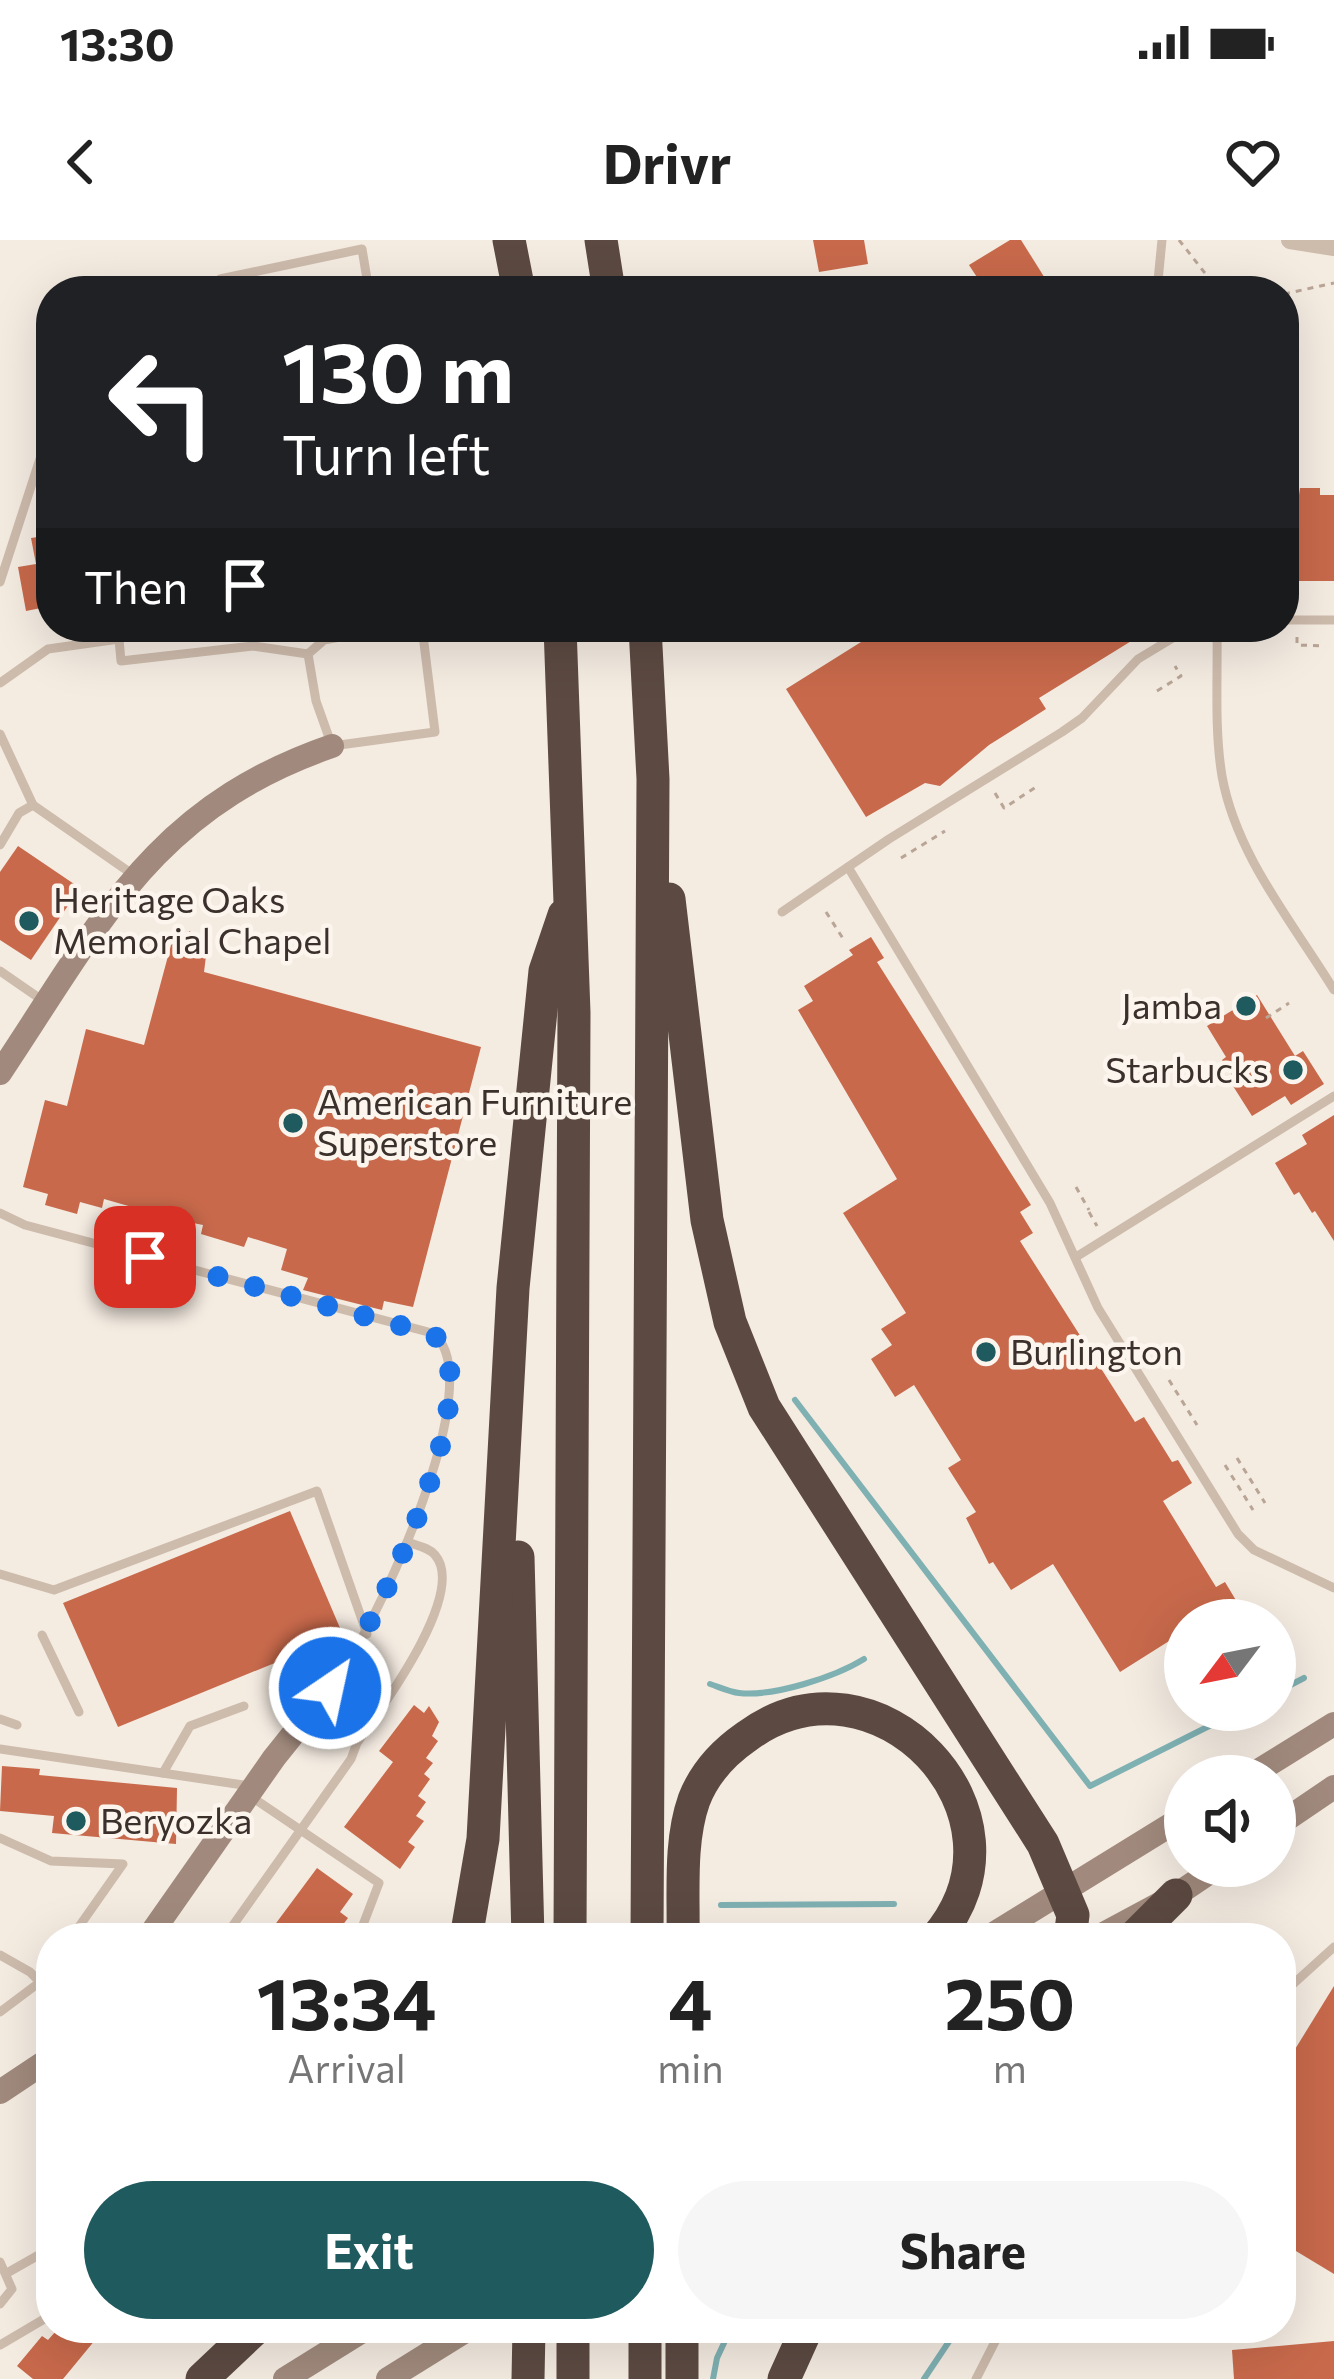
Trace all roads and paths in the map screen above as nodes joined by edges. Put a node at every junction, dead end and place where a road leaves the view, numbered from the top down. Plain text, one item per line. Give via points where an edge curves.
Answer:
1 (509, 240) edge
2 (602, 240) edge
3 (1162, 240) edge
4 (1179, 240) edge
5 (1290, 240) edge
6 (1334, 247) edge
7 (234, 276) edge
8 (366, 276) edge
9 (516, 276) edge
10 (606, 276) edge
11 (1158, 276) edge
12 (1207, 276) edge
13 (1334, 283) edge
14 (1299, 291) edge
15 (36, 471) edge
16 (0, 582) edge
17 (1299, 620) edge
18 (1334, 620) edge
19 (98, 642) edge
20 (119, 642) edge
21 (322, 642) edge
22 (424, 642) edge
23 (561, 642) edge
24 (646, 642) edge
25 (1166, 642) edge
26 (1217, 642) edge
27 (308, 654) junction
28 (1174, 666) dead end
29 (0, 683) edge
30 (1157, 691) dead end
31 (0, 734) edge
32 (332, 746) junction
33 (986, 778) junction
34 (653, 779) junction
35 (1036, 787) dead end
36 (33, 805) junction
37 (945, 831) dead end
38 (0, 844) edge
39 (901, 858) dead end
40 (848, 867) junction
41 (135, 876) junction
42 (571, 896) junction
43 (782, 912) dead end
44 (826, 912) dead end
45 (844, 940) dead end
46 (0, 971) edge
47 (1334, 990) edge
48 (46, 1003) junction
49 (1288, 1003) dead end
50 (1266, 1018) dead end
51 (0, 1072) edge
52 (1334, 1096) edge
53 (1076, 1187) dead end
54 (1090, 1211) dead end
55 (0, 1213) edge
56 (1076, 1257) junction
57 (1169, 1380) dead end
58 (505, 1424) junction
59 (1197, 1425) dead end
60 (1237, 1458) dead end
61 (1225, 1465) dead end
62 (1265, 1503) dead end
63 (1253, 1510) dead end
64 (410, 1543) junction
65 (0, 1574) edge
66 (1334, 1588) edge
67 (367, 1634) junction
68 (41, 1636) dead end
69 (330, 1688) joint
70 (244, 1706) dead end
71 (79, 1712) dead end
72 (0, 1719) edge
73 (1334, 1724) edge
74 (17, 1725) dead end
75 (0, 1749) edge
76 (1284, 1755) edge
77 (164, 1773) junction
78 (1334, 1787) edge
79 (251, 1791) junction
80 (1296, 1813) edge
81 (1164, 1829) edge
82 (301, 1830) junction
83 (0, 1838) edge
84 (1188, 1887) edge
85 (1066, 1890) junction
86 (1176, 1895) junction
87 (82, 1923) edge
88 (159, 1923) edge
89 (235, 1923) edge
90 (364, 1923) edge
91 (469, 1923) edge
92 (528, 1923) edge
93 (570, 1923) edge
94 (647, 1923) edge
95 (684, 1923) edge
96 (945, 1923) edge
97 (1012, 1923) edge
98 (1072, 1923) edge
99 (1124, 1923) edge
100 (1148, 1923) edge
101 (1334, 1947) edge
102 (0, 1955) edge
103 (36, 1979) edge
104 (1296, 1981) edge
105 (36, 1985) edge
106 (0, 2012) edge
107 (36, 2076) edge
108 (0, 2092) edge
109 (36, 2257) edge
110 (0, 2262) edge
111 (7, 2273) junction
112 (0, 2304) edge
113 (36, 2324) edge
114 (240, 2343) edge
115 (343, 2343) edge
116 (446, 2343) edge
117 (529, 2343) edge
118 (573, 2343) edge
119 (646, 2343) edge
120 (682, 2343) edge
121 (800, 2343) edge
122 (994, 2343) edge
123 (0, 2345) edge
124 (202, 2379) edge
125 (285, 2379) edge
126 (388, 2379) edge
127 (528, 2379) edge
128 (573, 2379) edge
129 (645, 2379) edge
130 (682, 2379) edge
131 (784, 2379) edge
132 (976, 2379) edge

1 - 9 highway
2 - 10 highway
3 - 11 lane
4 - 12 path
5 - 6 street
7 - 8 lane via 362,249
13 - 14 path
15 - 16 lane
17 - 18 lane
19 - 29 lane via 48,649
20 - 27 lane via 122,661 253,646
21 - 27 lane
22 - 32 lane via 435,732
23 - 42 highway
24 - 34 highway
25 - 33 lane via 1138,659 1082,718
26 - 47 lane via 1220,756 1232,812 1248,852
27 - 32 lane
28 - 30 path via 1181,676
31 - 36 lane
32 - 41 street via 232,792
33 - 35 path via 1004,808
33 - 40 lane
34 - 85 highway via 707,1220 730,1322 764,1407
34 - 94 highway
36 - 38 lane
36 - 41 lane
37 - 39 path
40 - 43 lane
40 - 56 lane
41 - 48 street
42 - 58 highway via 545,970
42 - 93 highway
44 - 45 path
46 - 48 lane
48 - 51 street
49 - 50 path
52 - 56 lane
53 - 54 path
55 - 64 lane via 442,1340 450,1362 444,1422
56 - 66 lane via 1098,1308 1238,1534 1254,1550
57 - 59 path
58 - 91 highway via 484,1839
58 - 92 highway via 517,1518
60 - 62 path
61 - 63 path
64 - 67 lane
64 - 82 lane via 439,1561 440,1599 399,1682
65 - 67 lane via 54,1590 317,1490
67 - 69 lane
68 - 71 lane
69 - 79 street
70 - 77 lane via 190,1726
72 - 74 lane
73 - 76 street
75 - 77 lane
77 - 79 lane
78 - 80 street
79 - 82 lane
79 - 88 street
81 - 85 street
82 - 89 lane
82 - 90 lane via 379,1883
83 - 87 lane via 51,1861 123,1864
84 - 86 street
85 - 97 street
85 - 98 highway
86 - 99 street
86 - 100 highway
95 - 96 highway via 687,1840 701,1785 757,1728 815,1709 897,1727 952,1782 969,1838 968,1870
101 - 104 lane
102 - 103 lane
105 - 106 lane
107 - 108 street
109 - 111 lane
110 - 111 lane
111 - 112 lane via 10,2295
113 - 123 lane
114 - 124 highway
115 - 125 street
116 - 126 street
117 - 127 highway
118 - 128 highway
119 - 129 highway
120 - 130 highway
121 - 131 highway
122 - 132 lane

